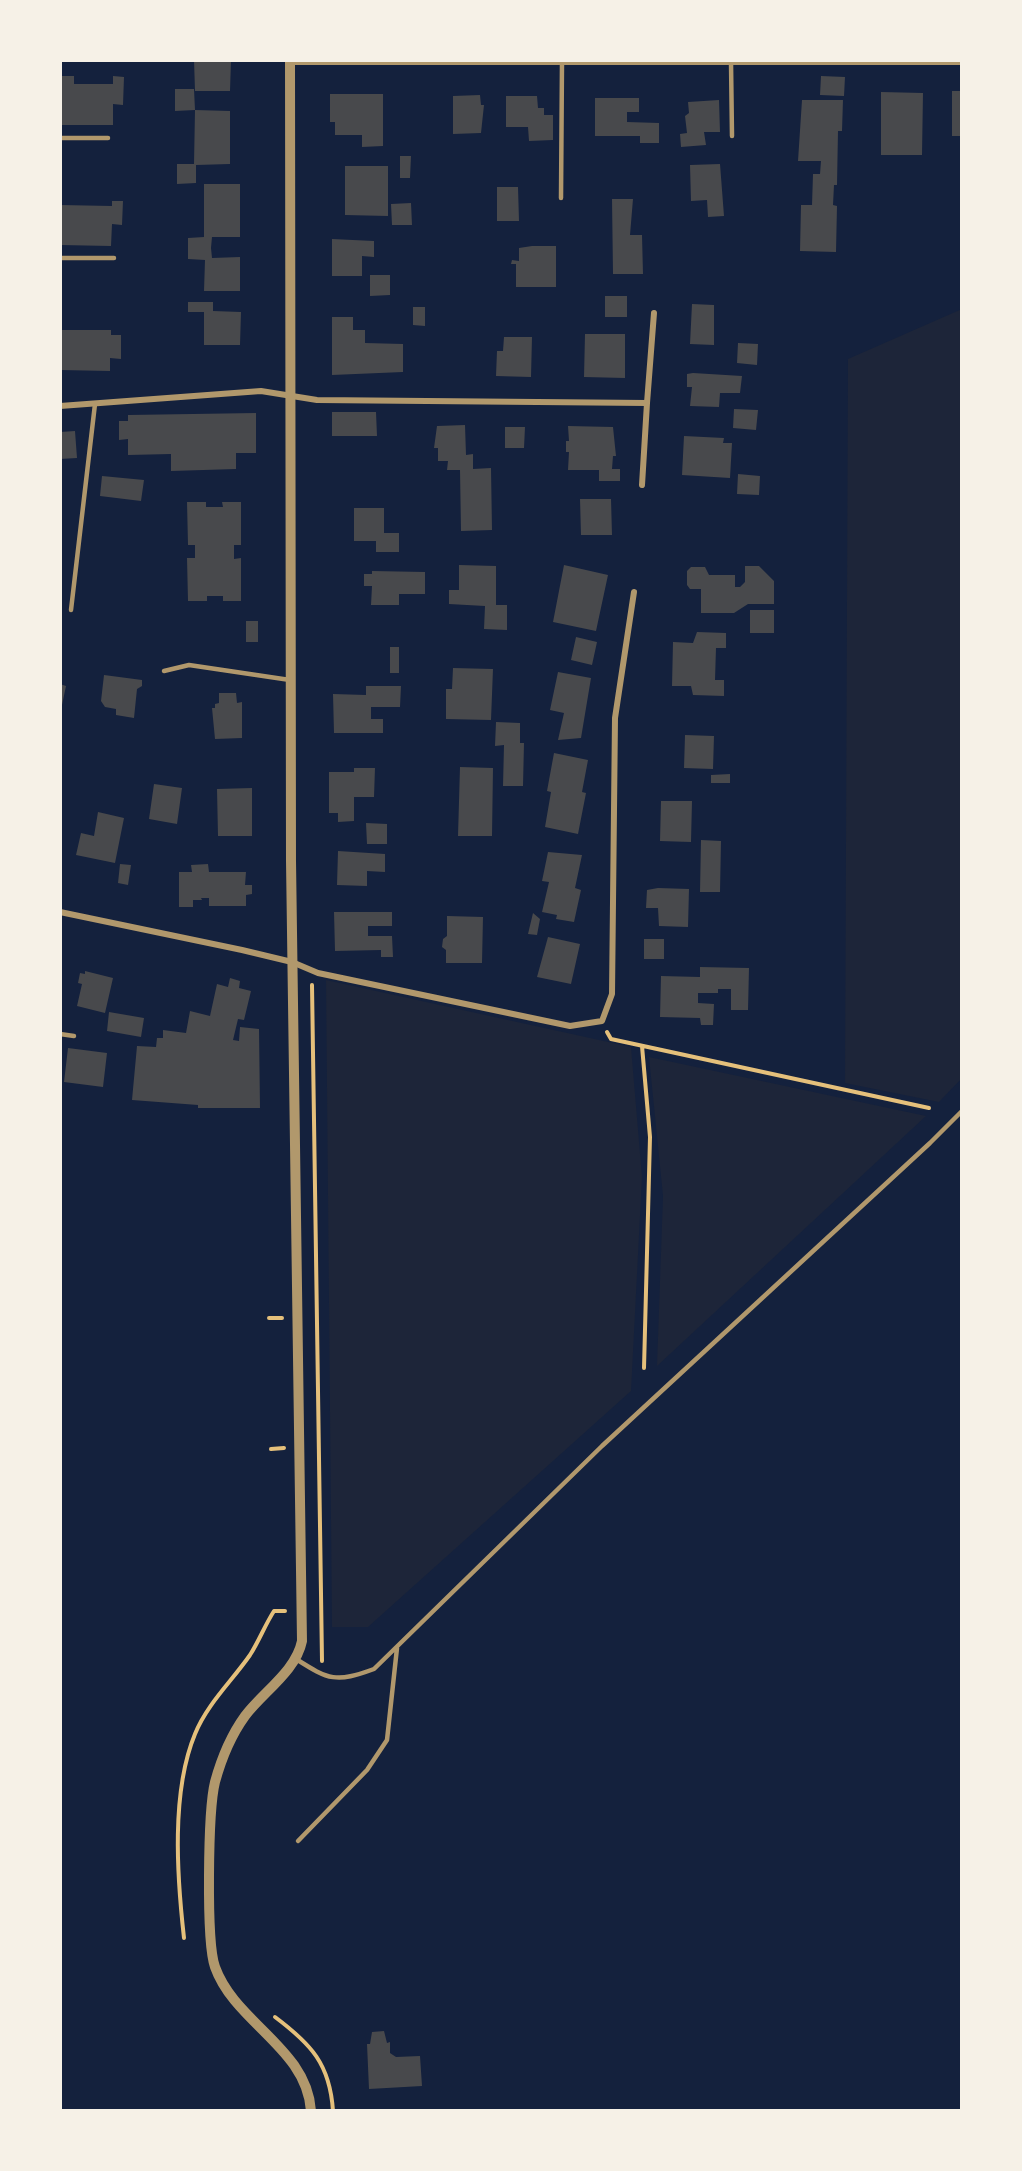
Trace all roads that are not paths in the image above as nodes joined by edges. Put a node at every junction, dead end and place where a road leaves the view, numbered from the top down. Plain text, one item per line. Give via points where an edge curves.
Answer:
1 (290, 61) edge
2 (534, 61) edge
3 (562, 62) junction
4 (730, 62) junction
5 (962, 62) edge
6 (732, 136) dead end
7 (60, 138) edge
8 (108, 138) dead end
9 (561, 198) dead end
10 (60, 258) edge
11 (114, 258) dead end
12 (654, 313) dead end
13 (289, 393) junction
14 (95, 404) junction
15 (647, 404) junction
16 (60, 406) edge
17 (642, 485) dead end
18 (634, 592) dead end
19 (71, 610) dead end
20 (164, 671) dead end
21 (290, 680) junction
22 (60, 912) edge
23 (292, 967) junction
24 (60, 1034) edge
25 (74, 1036) dead end
26 (962, 1111) edge
27 (397, 1648) junction
28 (296, 1659) junction
29 (298, 1841) dead end
30 (311, 2111) edge

1 - 2 street
1 - 13 street
2 - 3 street
3 - 4 street
3 - 9 lane
4 - 5 street
4 - 6 lane
7 - 8 lane
10 - 11 lane
12 - 15 street
13 - 14 street via 261,391
13 - 15 street via 317,400
13 - 21 street
14 - 16 street
14 - 19 lane
15 - 17 street
18 - 23 street via 615,718 612,994 602,1021 570,1026
20 - 21 lane via 189,665
21 - 23 street
22 - 23 street
23 - 28 street via 302,1641
24 - 25 lane
26 - 27 lane via 602,1446
27 - 28 lane via 374,1669 355,1676 322,1676
27 - 29 lane via 387,1740 367,1770
28 - 30 street via 245,1717 225,1753 215,1782 211,1812 211,1955 221,1982 236,2004 304,2079

